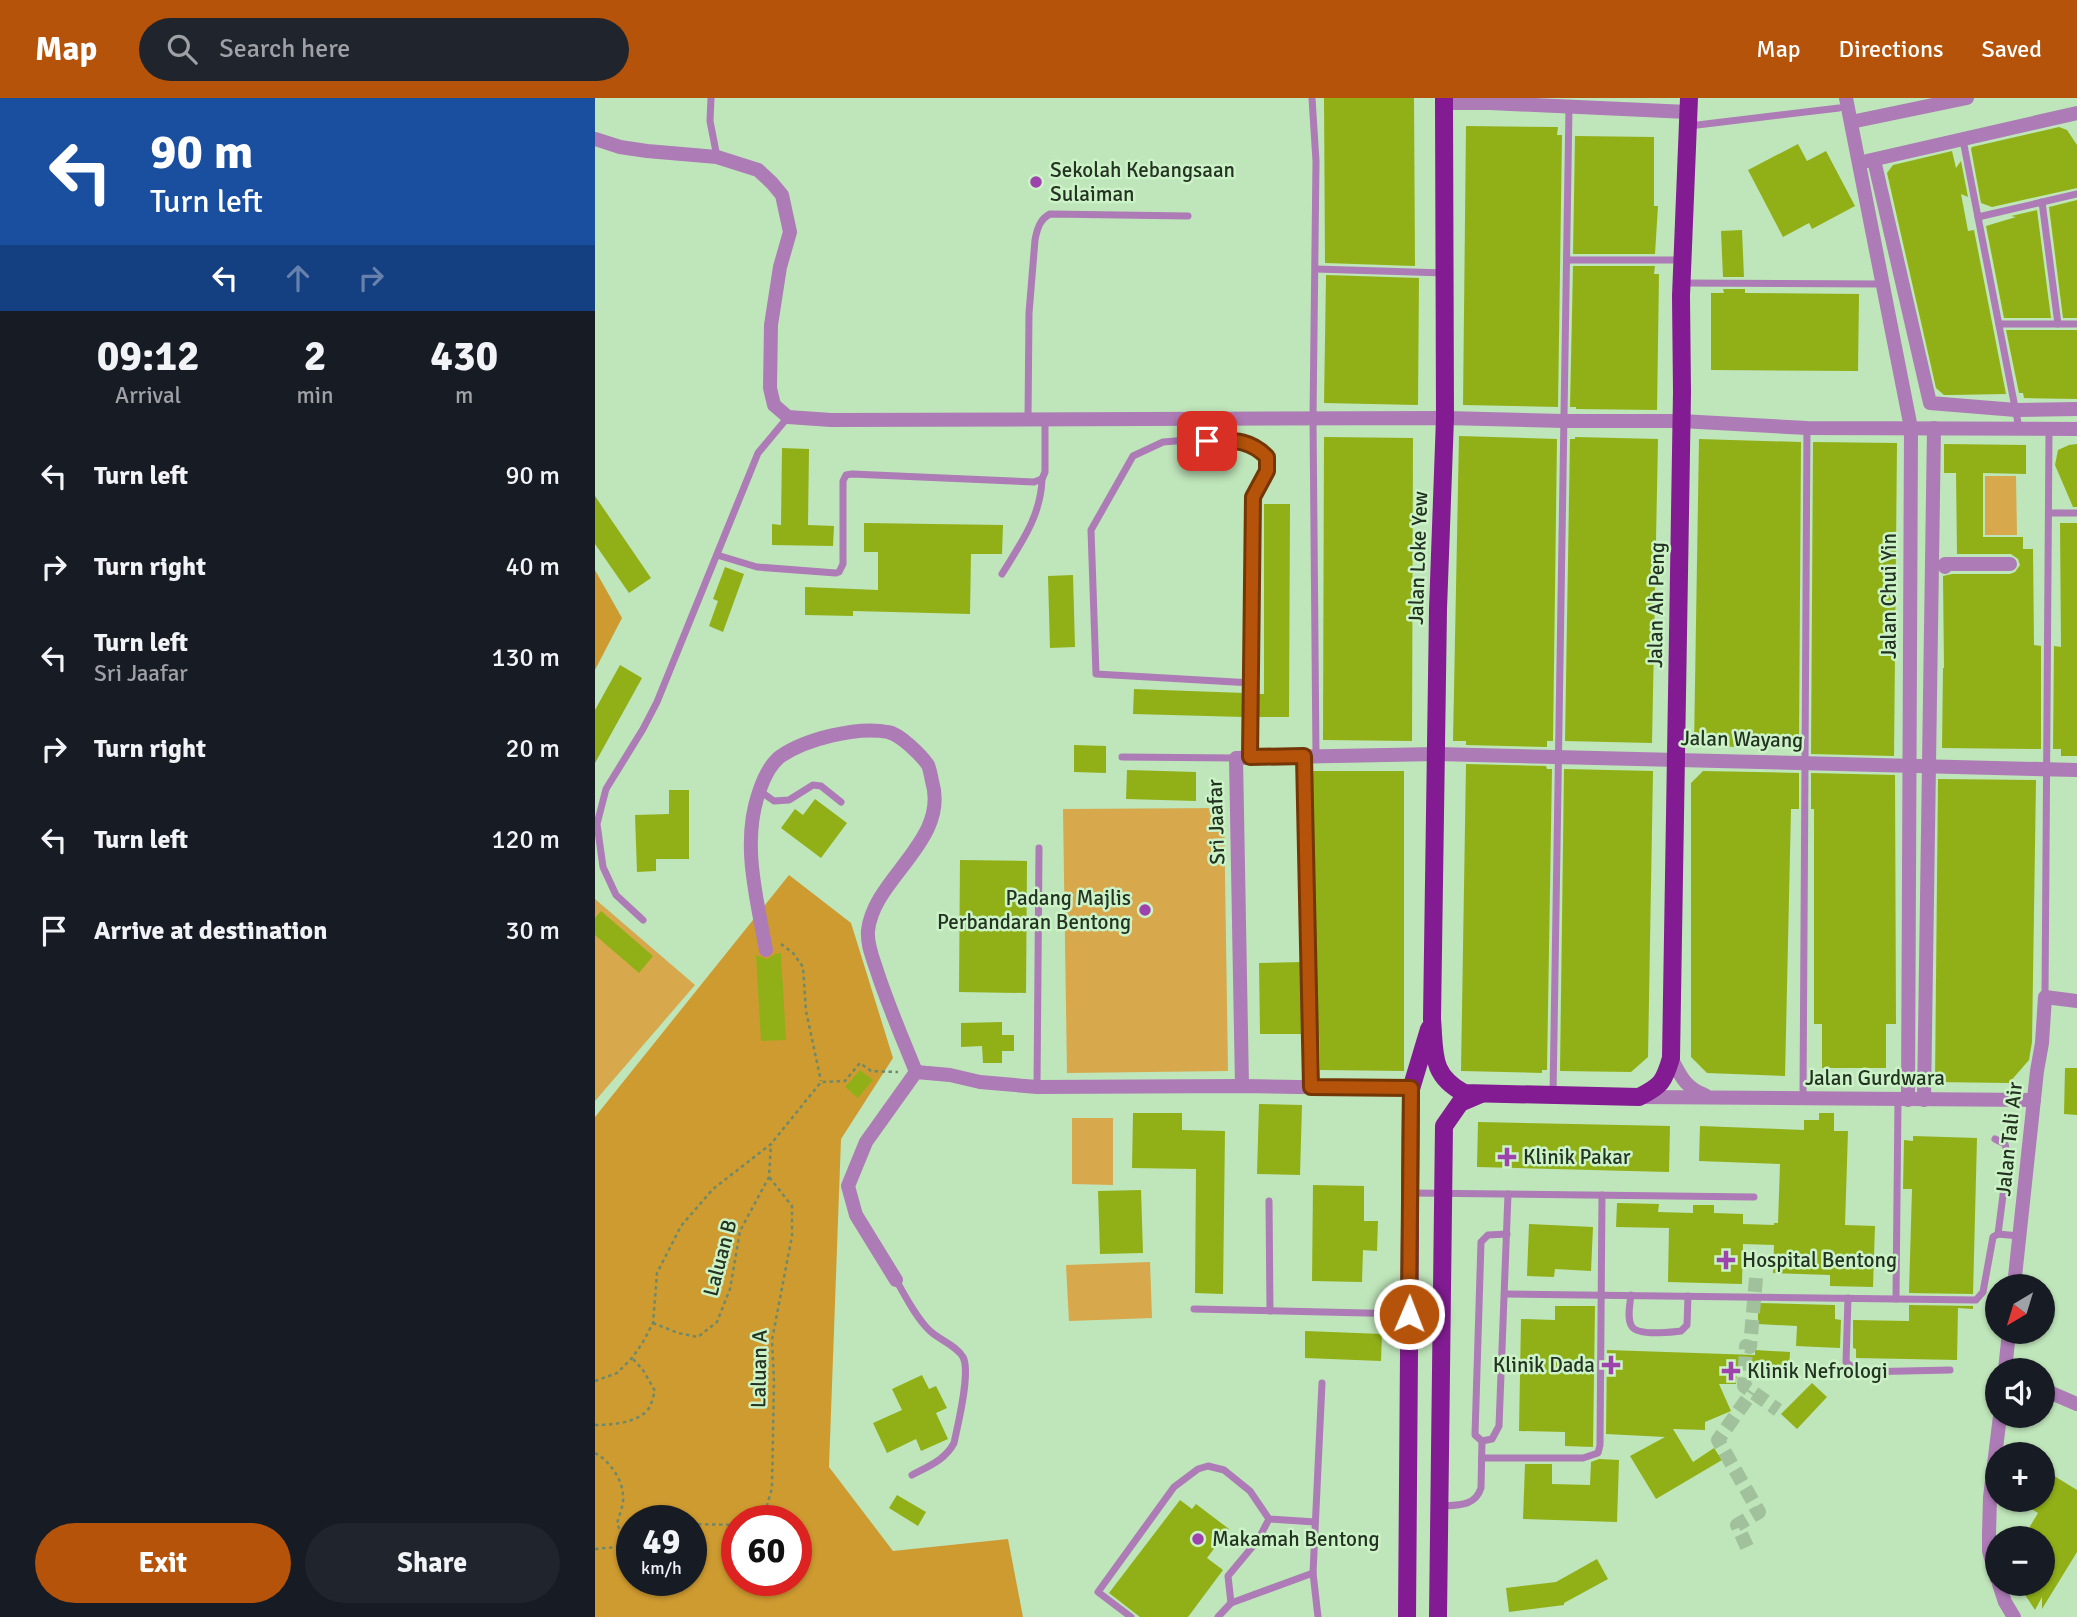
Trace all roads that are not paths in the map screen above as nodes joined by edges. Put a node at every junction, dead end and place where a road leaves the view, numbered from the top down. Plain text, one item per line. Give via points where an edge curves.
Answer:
1 (711, 98) edge
2 (1312, 98) edge
3 (1967, 98) edge
4 (1490, 100) edge
5 (1444, 101) edge
6 (1603, 103) edge
7 (1842, 103) edge
8 (1569, 106) junction
9 (1688, 112) edge
10 (2077, 113) edge
11 (1850, 122) junction
12 (595, 139) edge
13 (1963, 140) junction
14 (717, 157) junction
15 (1874, 160) junction
16 (1859, 163) junction
17 (2077, 194) edge
18 (2042, 202) junction
19 (1188, 216) dead end
20 (1978, 217) junction
21 (1567, 260) junction
22 (1681, 260) junction
23 (1316, 269) junction
24 (1445, 273) junction
25 (1681, 283) junction
26 (1883, 284) junction
27 (1999, 324) junction
28 (2057, 324) junction
29 (2077, 324) edge
30 (2016, 410) junction
31 (2077, 410) edge
32 (788, 417) junction
33 (1028, 418) junction
34 (1313, 418) junction
35 (1445, 418) junction
36 (1045, 419) junction
37 (1189, 419) junction
38 (1564, 421) junction
39 (1681, 421) junction
40 (1807, 428) junction
41 (1911, 428) junction
42 (1934, 428) junction
43 (2019, 428) junction
44 (2049, 429) junction
45 (2077, 429) edge
46 (1188, 440) junction
47 (1042, 478) junction
48 (2049, 513) junction
49 (2077, 513) edge
50 (717, 555) junction
51 (2010, 564) dead end
52 (1945, 567) dead end
53 (1002, 574) dead end
54 (1252, 683) junction
55 (1437, 754) junction
56 (1310, 756) junction
57 (1122, 757) dead end
58 (1243, 758) junction
59 (1558, 758) junction
60 (1677, 759) junction
61 (1805, 762) junction
62 (1910, 765) junction
63 (1929, 765) junction
64 (2046, 770) junction
65 (2077, 770) edge
66 (759, 790) junction
67 (841, 802) dead end
68 (1039, 848) dead end
69 (643, 920) dead end
70 (766, 950) dead end
71 (2045, 997) junction
72 (2077, 1001) edge
73 (1432, 1019) junction
74 (1671, 1058) junction
75 (916, 1072) junction
76 (1242, 1086) junction
77 (1037, 1087) junction
78 (1311, 1087) junction
79 (1411, 1088) junction
80 (1481, 1094) junction
81 (1553, 1096) junction
82 (1639, 1097) junction
83 (1716, 1098) junction
84 (1803, 1099) junction
85 (1903, 1100) junction
86 (1924, 1100) junction
87 (2034, 1100) junction
88 (1995, 1139) dead end
89 (1410, 1193) junction
90 (1443, 1193) junction
91 (1508, 1194) junction
92 (1602, 1195) junction
93 (1754, 1197) dead end
94 (1269, 1201) dead end
95 (1507, 1234) junction
96 (1998, 1234) junction
97 (2019, 1236) junction
98 (2015, 1274) edge
99 (896, 1280) joint
100 (1505, 1294) junction
101 (1601, 1295) junction
102 (1631, 1295) junction
103 (1688, 1296) junction
104 (1848, 1298) junction
105 (1896, 1299) junction
106 (1194, 1309) dead end
107 (1270, 1311) junction
108 (1409, 1314) junction
109 (1950, 1370) dead end
110 (1322, 1383) dead end
111 (2055, 1395) edge
112 (2077, 1404) edge
113 (1999, 1428) edge
114 (1482, 1441) junction
115 (1482, 1458) junction
116 (912, 1475) dead end
117 (1439, 1506) junction
118 (1269, 1519) junction
119 (1315, 1521) junction
120 (1989, 1526) edge
121 (1313, 1573) junction
122 (2003, 1596) edge
123 (1231, 1603) junction
124 (1131, 1617) edge
125 (1219, 1617) edge
126 (1318, 1617) edge
127 (1407, 1617) edge
128 (1437, 1617) edge
129 (2014, 1617) edge

1 - 14 lane
2 - 23 lane
3 - 11 street
4 - 5 street
4 - 8 street
5 - 24 main road, Jalan Loke Yew
6 - 8 street
6 - 9 street
7 - 9 lane
7 - 11 street, Jalan Chui Yin
8 - 21 lane
9 - 22 main road, Jalan Ah Peng
10 - 13 street
11 - 16 street, Jalan Chui Yin
12 - 14 street via 647,151
13 - 15 street
13 - 20 lane
14 - 32 street via 758,170 782,195 790,232 779,267 771,325 770,388 774,405
15 - 16 street
15 - 30 street via 1930,403
16 - 26 street, Jalan Chui Yin
17 - 18 lane
18 - 20 lane
18 - 28 lane
19 - 33 lane via 1044,217 1035,240 1029,313
20 - 27 lane
21 - 22 lane
21 - 38 lane
22 - 25 main road, Jalan Ah Peng
23 - 24 lane
23 - 34 lane
24 - 35 main road, Jalan Loke Yew
25 - 26 lane
25 - 39 main road, Jalan Ah Peng
26 - 41 street, Jalan Chui Yin
27 - 28 lane
27 - 30 lane
28 - 29 lane
30 - 31 street
30 - 43 lane
32 - 33 street
32 - 50 lane via 758,453
33 - 36 street
34 - 35 street
34 - 37 street
34 - 56 lane
35 - 38 street
35 - 55 main road, Jalan Loke Yew
36 - 37 street
36 - 47 lane
37 - 46 lane
38 - 39 street
38 - 59 lane
39 - 40 street
39 - 60 main road, Jalan Ah Peng
40 - 41 street
40 - 61 lane
41 - 42 street
41 - 62 street, Jalan Chui Yin
42 - 43 street
42 - 63 street, Jalan Chui Yin
43 - 44 street
44 - 45 street
44 - 48 lane
46 - 54 lane via 1246,442 1267,457 1267,471 1253,497
46 - 54 lane via 1163,442 1133,456 1091,530 1096,674
47 - 50 lane via 1034,482 848,473 843,481 843,564 839,572 757,567
47 - 53 lane via 1035,517
48 - 49 lane
48 - 64 lane
50 - 69 lane via 657,702 606,789 597,824 603,867 616,895
51 - 52 street
54 - 58 lane
55 - 56 street
55 - 59 street, Jalan Wayang
55 - 73 main road, Jalan Loke Yew
56 - 58 street
56 - 78 lane
57 - 58 lane
58 - 76 street, Sri Jaafar
59 - 60 street, Jalan Wayang
59 - 81 lane
60 - 61 street, Jalan Wayang
60 - 74 main road, Jalan Ah Peng
61 - 62 street, Jalan Wayang
61 - 84 lane
62 - 63 street, Jalan Wayang
62 - 85 street, Jalan Chui Yin
63 - 64 street, Jalan Wayang
63 - 86 street, Jalan Chui Yin
64 - 65 street, Jalan Wayang
64 - 71 lane
66 - 67 lane via 774,801 789,800 813,785 821,786
66 - 70 street via 751,859
66 - 75 street via 780,757 823,736 888,732 902,738 927,765 936,793 933,819 873,908 868,933 884,993
68 - 77 lane
71 - 72 street
71 - 87 street, Jalan Tali Air
73 - 79 main road
73 - 80 main road via 1436,1064 1444,1080 1464,1093
74 - 82 main road, Jalan Ah Peng via 1666,1077 1657,1088
74 - 83 street via 1693,1091
75 - 77 street
75 - 99 street via 866,1142 848,1186 856,1215
76 - 77 street
76 - 78 street
78 - 79 street
79 - 89 main road
80 - 81 main road
80 - 90 main road via 1460,1103 1444,1126
81 - 82 main road
82 - 83 street, Jalan Gurdwara
83 - 84 street, Jalan Gurdwara
84 - 85 street, Jalan Gurdwara
85 - 86 street, Jalan Gurdwara
85 - 105 lane
86 - 87 street, Jalan Gurdwara
87 - 97 street, Jalan Tali Air
88 - 96 lane via 2005,1144 2008,1156
89 - 90 lane
89 - 108 main road
90 - 91 lane
90 - 117 main road
91 - 92 lane
91 - 95 lane
92 - 93 lane
92 - 101 lane
94 - 107 lane
95 - 100 lane
95 - 114 lane via 1488,1235 1481,1242 1475,1435
96 - 97 lane
96 - 105 lane via 1993,1237 1980,1298
97 - 98 street, Jalan Tali Air
99 - 116 lane via 930,1331 963,1358 966,1378 954,1443 944,1457
100 - 101 lane
100 - 114 lane via 1499,1426 1492,1439
101 - 102 lane
101 - 115 lane via 1598,1453 1583,1458
102 - 103 lane
102 - 103 lane via 1629,1323 1641,1332 1681,1331 1687,1325
103 - 104 lane
104 - 105 lane
104 - 109 lane via 1846,1362 1853,1368 1860,1372
106 - 107 lane
107 - 108 lane
108 - 127 main road
110 - 119 lane
111 - 112 street
113 - 120 street
114 - 115 lane
115 - 117 lane via 1479,1495 1465,1505
117 - 128 main road
118 - 119 lane
118 - 123 lane via 1229,1576
118 - 124 lane via 1250,1491 1224,1470 1198,1469 1174,1487 1098,1592
119 - 121 lane
121 - 123 lane
121 - 126 lane
122 - 129 street
123 - 125 lane

